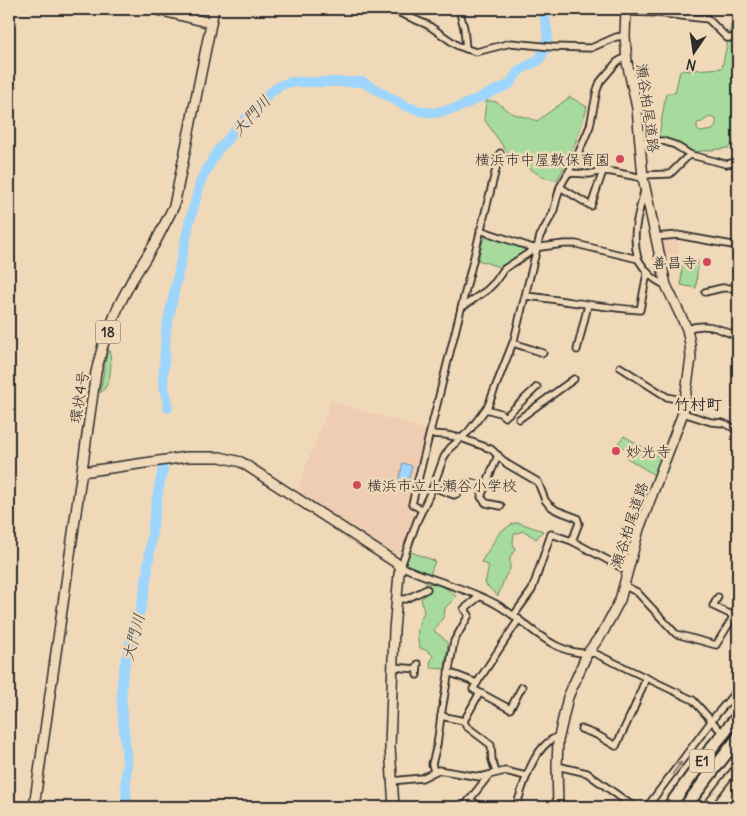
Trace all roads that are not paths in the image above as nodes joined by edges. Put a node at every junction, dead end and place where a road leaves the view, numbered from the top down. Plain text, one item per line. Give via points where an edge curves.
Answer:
1 (154, 9) edge
2 (214, 9) edge
3 (390, 9) edge
4 (459, 9) edge
5 (626, 10) edge
6 (211, 23) junction
7 (738, 34) edge
8 (625, 36) junction
9 (466, 49) junction
10 (627, 56) junction
11 (641, 143) junction
12 (500, 153) dead end
13 (691, 156) junction
14 (738, 162) edge
15 (602, 171) junction
16 (569, 173) junction
17 (644, 180) junction
18 (560, 187) junction
19 (480, 230) junction
20 (655, 237) junction
21 (738, 246) edge
22 (536, 249) junction
23 (638, 259) junction
24 (647, 273) junction
25 (666, 285) junction
26 (738, 288) edge
27 (705, 292) dead end
28 (526, 296) junction
29 (588, 305) junction
30 (461, 308) junction
31 (686, 329) junction
32 (738, 335) edge
33 (513, 343) junction
34 (577, 350) dead end
35 (543, 353) dead end
36 (620, 367) dead end
37 (574, 379) dead end
38 (537, 387) dead end
39 (685, 401) junction
40 (486, 409) junction
41 (683, 413) junction
42 (519, 419) dead end
43 (738, 430) edge
44 (430, 434) junction
45 (461, 438) junction
46 (498, 455) junction
47 (82, 472) junction
48 (433, 487) junction
49 (485, 487) junction
50 (500, 507) dead end
51 (422, 510) junction
52 (572, 541) junction
53 (401, 566) junction
54 (628, 571) junction
55 (624, 586) junction
56 (428, 589) dead end
57 (479, 597) junction
58 (718, 597) dead end
59 (396, 599) junction
60 (514, 615) junction
61 (519, 619) junction
62 (587, 654) junction
63 (393, 667) junction
64 (417, 669) dead end
65 (448, 672) junction
66 (646, 678) junction
67 (477, 683) junction
68 (522, 687) dead end
69 (738, 689) edge
70 (479, 694) junction
71 (441, 716) junction
72 (738, 716) edge
73 (464, 721) junction
74 (712, 721) junction
75 (718, 728) dead end
76 (581, 729) dead end
77 (559, 736) junction
78 (738, 738) edge
79 (738, 765) edge
80 (556, 766) junction
81 (434, 771) junction
82 (496, 772) junction
83 (489, 775) junction
84 (526, 776) junction
85 (391, 781) junction
86 (469, 800) junction
87 (34, 807) edge
88 (394, 807) edge
89 (464, 807) edge
90 (483, 807) edge
91 (516, 807) edge
92 (558, 807) edge
93 (634, 807) edge
94 (648, 807) edge
95 (668, 807) edge
96 (685, 807) edge
97 (705, 807) edge

1 - 6 main road
2 - 6 main road, 環状4号 / 18
3 - 9 street via 428,25
4 - 9 street
5 - 7 street via 708,19 727,38
5 - 8 main road, 瀬谷柏尾道路
6 - 47 main road, 環状4号 / 18 via 174,206 119,305 103,345 96,372
8 - 9 street via 591,48 511,43 476,52
8 - 10 main road, 瀬谷柏尾道路
10 - 11 main road, 瀬谷柏尾道路
10 - 16 street via 616,62 596,90 590,126
11 - 13 street via 675,145
11 - 17 main road, 瀬谷柏尾道路
12 - 19 street
13 - 14 street via 726,164
13 - 17 street via 670,174
15 - 16 street
15 - 17 street
15 - 18 street via 591,206
16 - 18 street
17 - 20 main road, 瀬谷柏尾道路
17 - 23 street via 634,233
18 - 22 street via 553,213
19 - 22 street
19 - 30 street
20 - 21 street via 676,235
20 - 25 main road, 瀬谷柏尾道路
22 - 23 street via 576,244
22 - 28 street
22 - 30 street via 504,269 487,290
23 - 24 street
24 - 25 street
24 - 29 street via 640,310
25 - 31 main road, 瀬谷柏尾道路
26 - 27 street
28 - 29 street
28 - 33 street
29 - 34 street
30 - 44 street
31 - 32 street via 702,325
31 - 39 main road, 瀬谷柏尾道路 via 691,358
33 - 35 street
33 - 40 street
36 - 39 street via 666,397
37 - 42 street
38 - 40 street via 505,417
39 - 41 main road, 瀬谷柏尾道路
40 - 45 street
41 - 43 street
41 - 54 main road, 瀬谷柏尾道路 via 639,529
44 - 45 street
44 - 51 street via 412,504
45 - 46 street via 491,449
45 - 48 street via 444,456
46 - 49 street
46 - 52 street via 538,482 549,505 577,518 579,523
47 - 53 main road via 186,456 220,457 241,462
47 - 87 main road, 環状4号 / 18
48 - 49 street via 454,495 465,484 474,482
48 - 51 street
49 - 50 street via 481,497 486,503
51 - 53 street
52 - 54 street
52 - 60 street via 551,534 536,582
53 - 57 street
53 - 59 main road
54 - 55 main road, 瀬谷柏尾道路
55 - 58 street via 637,592 676,634 716,645 732,619 732,615 714,606
55 - 62 main road, 瀬谷柏尾道路 via 612,616
56 - 59 street via 406,599
57 - 60 street
57 - 65 street via 464,609 469,615 454,641
59 - 63 main road
60 - 61 street
61 - 62 street via 556,647
61 - 67 street
62 - 66 street via 594,653
62 - 77 main road, 瀬谷柏尾道路 via 568,697
63 - 64 street
63 - 85 main road
65 - 67 street
65 - 71 street
66 - 74 street via 693,700
66 - 76 street via 622,726 616,746
67 - 70 street via 473,689
68 - 70 street via 510,709
69 - 74 street
70 - 73 street
71 - 73 street
71 - 81 street via 432,764
72 - 95 highway, E1
73 - 82 street via 491,745
74 - 75 street
94 -> 74 street
77 - 80 main road, 瀬谷柏尾道路
77 - 84 street via 542,747
78 - 96 highway, E1
79 - 97 street
80 - 92 main road, 瀬谷柏尾道路
80 - 93 street via 587,773
81 - 83 street via 480,777
81 - 85 street via 422,778
82 - 83 street
82 - 84 street
83 - 86 street
84 - 91 street
85 - 88 main road
86 - 89 street
86 - 90 street

